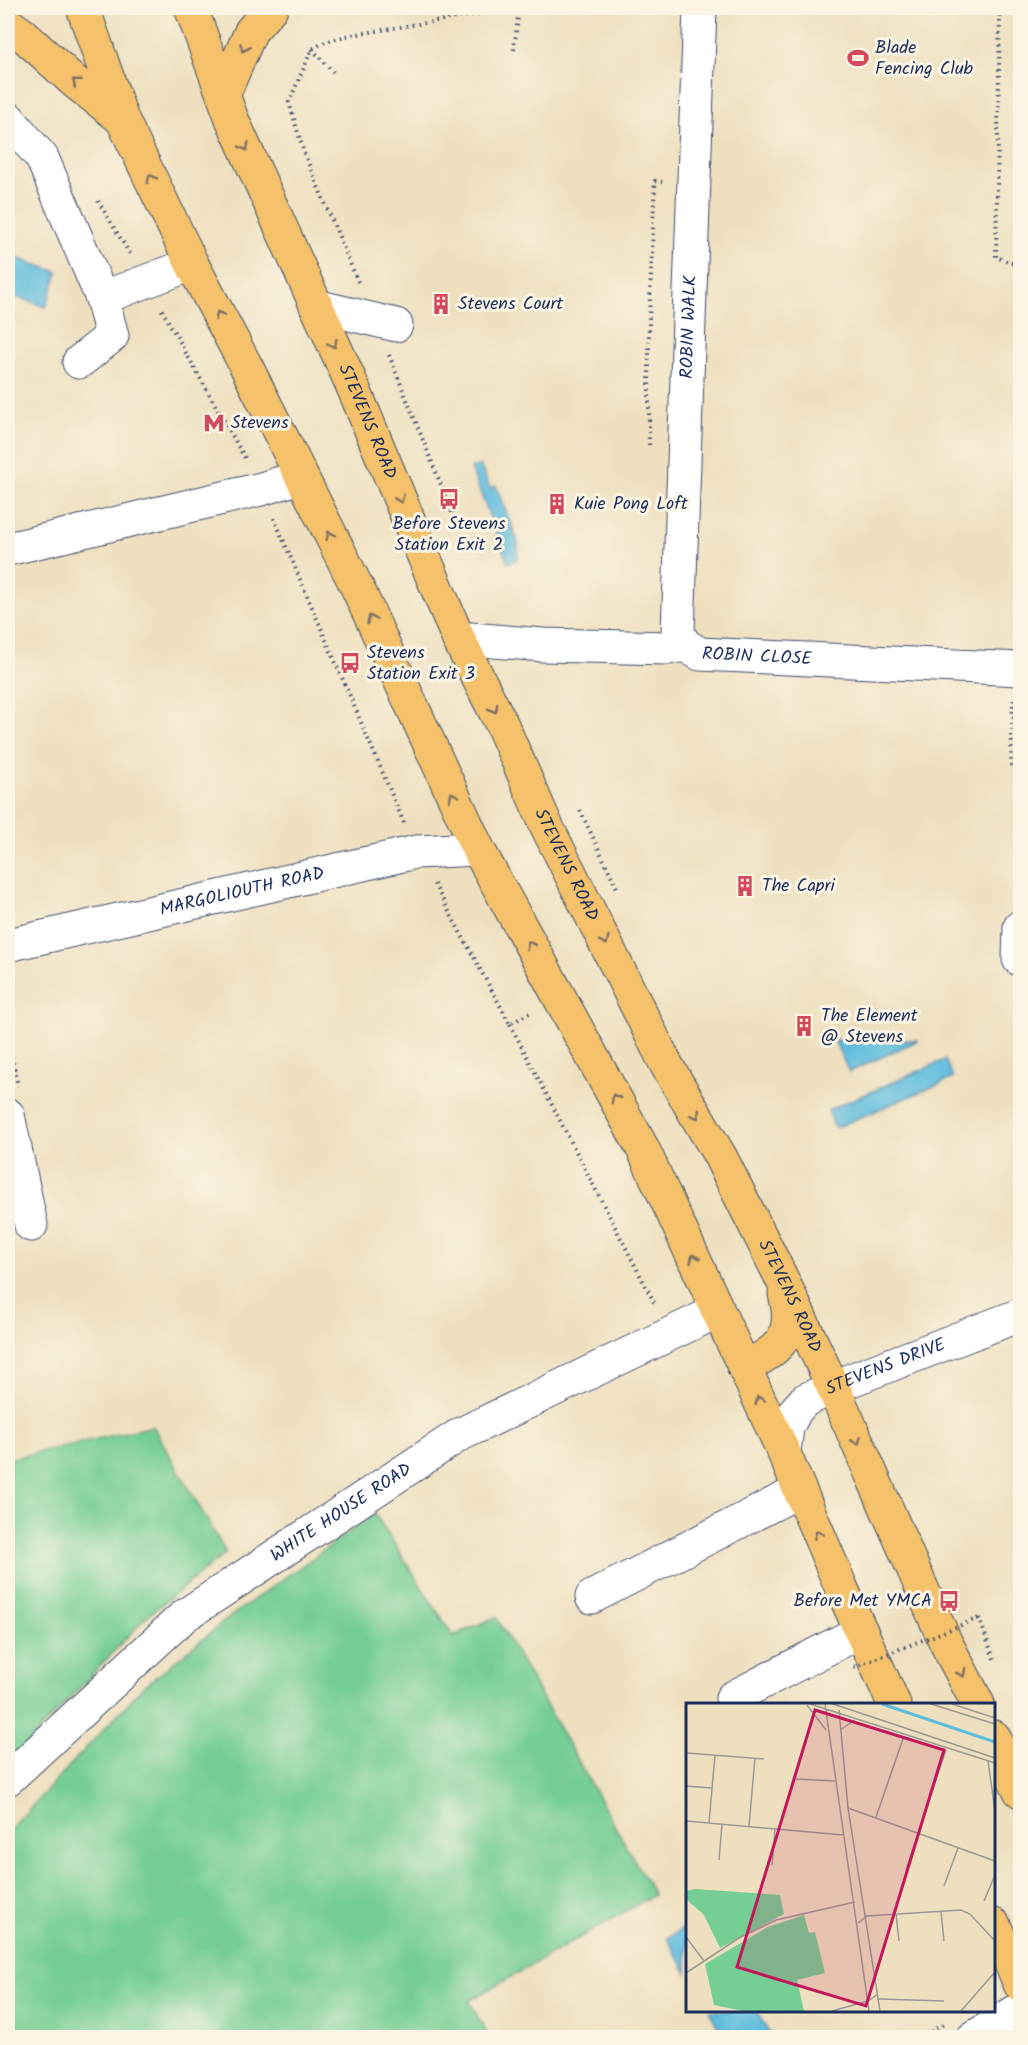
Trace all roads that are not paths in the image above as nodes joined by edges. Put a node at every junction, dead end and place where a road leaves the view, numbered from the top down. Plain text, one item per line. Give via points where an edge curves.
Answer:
1 (84, 8) edge
2 (191, 8) edge
3 (271, 8) edge
4 (700, 8) edge
5 (8, 24) edge
6 (224, 93) junction
7 (13, 103) edge
8 (122, 119) junction
9 (192, 264) junction
10 (102, 298) junction
11 (316, 306) junction
12 (396, 325) dead end
13 (79, 362) dead end
14 (300, 477) junction
15 (8, 549) edge
16 (458, 638) junction
17 (685, 645) junction
18 (1017, 680) edge
19 (478, 849) junction
20 (1020, 927) edge
21 (8, 945) edge
22 (1019, 958) dead end
23 (8, 1115) edge
24 (31, 1225) dead end
25 (780, 1275) junction
26 (718, 1311) junction
27 (1020, 1315) edge
28 (744, 1367) junction
29 (833, 1387) junction
30 (784, 1453) junction
31 (799, 1491) junction
32 (592, 1597) dead end
33 (861, 1631) junction
34 (732, 1698) dead end
35 (894, 1703) edge
36 (977, 1703) edge
37 (995, 1741) edge
38 (8, 1779) edge
39 (1020, 1791) edge
40 (995, 1928) edge
41 (1020, 1984) edge
42 (1020, 2009) edge
43 (973, 2037) edge

1 - 8 main road
2 - 6 main road, STEVENS ROAD
3 -> 6 main road via 251,32
4 - 17 street, ROBIN WALK via 678,633
8 -> 5 main road
6 -> 11 main road, STEVENS ROAD via 232,120
7 - 10 street via 42,158
9 -> 8 main road
9 - 10 street
14 -> 9 main road
10 - 13 street via 112,336
11 - 12 street
11 -> 16 main road, STEVENS ROAD
14 - 15 street
19 -> 14 main road via 357,587
16 - 17 street, ROBIN CLOSE via 543,645
16 -> 25 main road, STEVENS ROAD via 666,1064 720,1156
17 - 18 street, ROBIN CLOSE via 700,654
19 - 21 street, MARGOLIOUTH ROAD via 416,852
26 -> 19 main road via 643,1149
20 - 22 street
23 - 24 street
25 - 28 main road via 790,1312 788,1330 771,1353
25 - 29 main road, STEVENS ROAD
26 - 28 main road
26 - 38 street, WHITE HOUSE ROAD via 459,1435 184,1616
27 - 29 street, STEVENS DRIVE
30 -> 28 main road
29 - 30 street, STEVENS DRIVE via 805,1400 796,1410 787,1427
29 -> 36 main road, STEVENS ROAD via 936,1621
30 - 31 main road
31 - 32 street
33 -> 31 main road
33 - 34 street
33 - 35 main road
37 - 39 main road
40 - 41 main road
42 - 43 street

